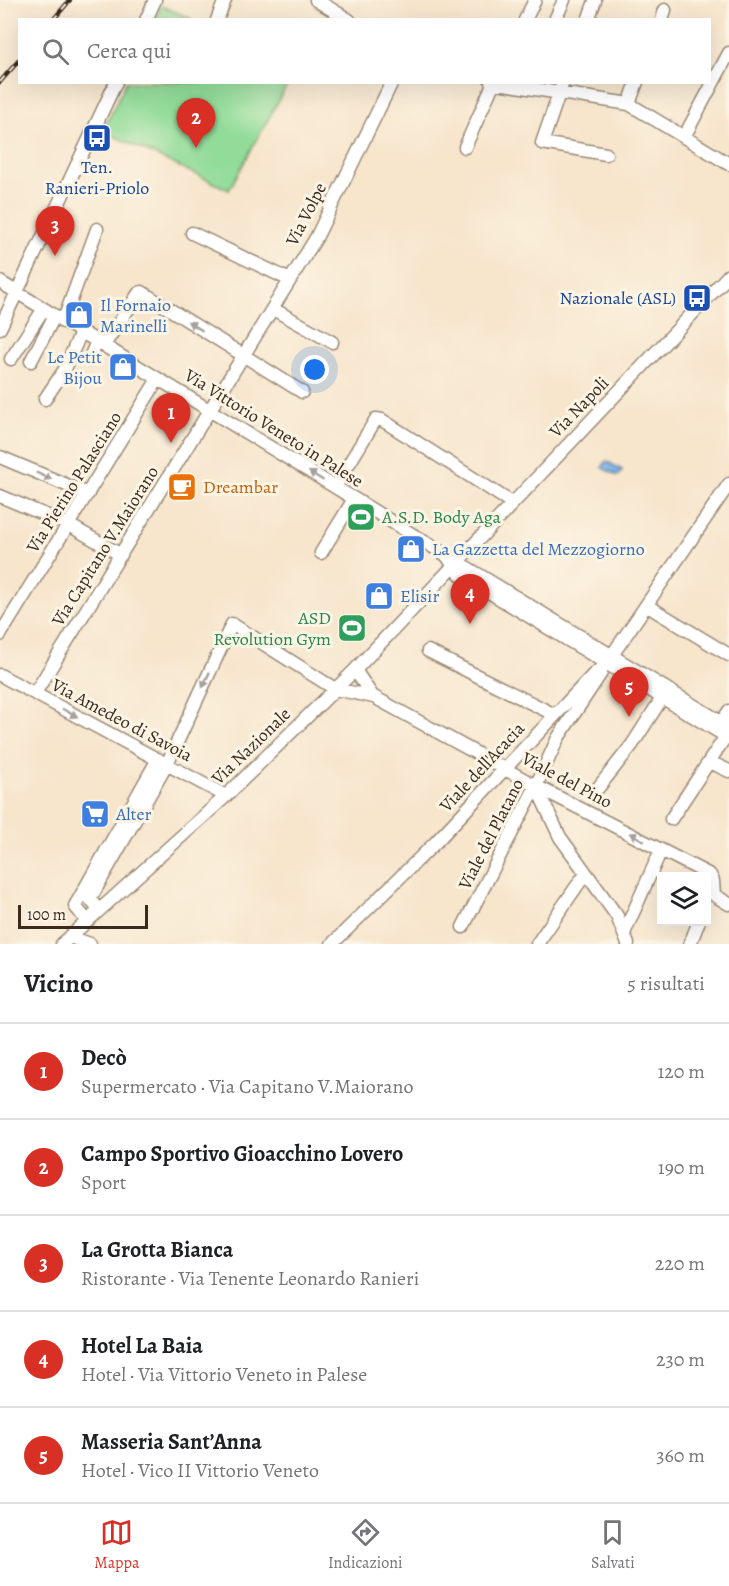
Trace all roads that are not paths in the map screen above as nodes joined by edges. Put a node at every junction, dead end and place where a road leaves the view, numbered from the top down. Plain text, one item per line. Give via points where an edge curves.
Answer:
1 (155, 0) edge
2 (225, 0) edge
3 (316, 0) edge
4 (535, 0) edge
5 (564, 0) edge
6 (595, 1) edge
7 (147, 18) edge
8 (219, 18) edge
9 (346, 18) edge
10 (526, 18) edge
11 (556, 18) edge
12 (589, 18) edge
13 (729, 53) edge
14 (115, 84) edge
15 (391, 84) edge
16 (493, 84) edge
17 (637, 84) edge
18 (522, 85) edge
19 (561, 88) edge
20 (629, 104) junction
21 (684, 137) junction
22 (465, 147) dead end
23 (606, 154) dead end
24 (729, 164) edge
25 (97, 230) dead end
26 (192, 233) dead end
27 (729, 275) edge
28 (290, 280) junction
29 (0, 282) edge
30 (18, 294) junction
31 (273, 309) junction
32 (43, 310) junction
33 (58, 319) junction
34 (2, 321) edge
35 (81, 332) junction
36 (332, 342) dead end
37 (100, 343) junction
38 (243, 356) junction
39 (11, 359) dead end
40 (89, 360) dead end
41 (30, 361) dead end
42 (158, 379) junction
43 (302, 392) dead end
44 (45, 399) dead end
45 (210, 410) junction
46 (0, 457) edge
47 (729, 484) edge
48 (335, 487) junction
49 (88, 494) junction
50 (0, 496) edge
51 (354, 499) junction
52 (512, 503) junction
53 (69, 525) junction
54 (321, 553) dead end
55 (121, 555) junction
56 (454, 563) junction
57 (646, 604) junction
58 (0, 635) edge
59 (428, 651) dead end
60 (729, 655) edge
61 (609, 660) junction
62 (355, 670) junction
63 (0, 675) edge
64 (335, 689) junction
65 (35, 693) junction
66 (374, 697) junction
67 (662, 698) junction
68 (729, 711) edge
69 (555, 715) junction
70 (724, 731) edge
71 (162, 762) junction
72 (710, 762) junction
73 (506, 768) junction
74 (729, 771) edge
75 (536, 786) junction
76 (598, 788) dead end
77 (226, 796) junction
78 (671, 819) dead end
79 (661, 850) junction
80 (704, 872) edge
81 (587, 875) junction
82 (711, 877) edge
83 (711, 893) edge
84 (711, 899) edge
85 (729, 904) edge
86 (99, 910) junction
87 (87, 921) junction
88 (697, 926) edge
89 (463, 927) dead end
90 (625, 931) junction
91 (66, 940) edge
92 (90, 944) edge
93 (332, 944) edge
94 (537, 944) edge
95 (628, 944) edge
96 (690, 944) edge

1 - 7 street
2 - 8 street
3 - 9 street
4 - 10 street
5 - 11 street
6 - 12 street
13 - 21 street
14 - 30 street
15 - 28 street, Via Volpe via 316,238
16 - 22 street
17 - 20 street
18 - 19 street
19 - 20 street
19 - 23 street via 542,143
20 - 21 street
21 - 24 street
25 - 33 street
26 - 28 street
27 - 52 street, Via Napoli
28 - 31 street, Via Volpe
29 - 30 street, Via Vittorio Veneto in Palese
30 - 32 street, Via Vittorio Veneto in Palese
30 - 34 street
31 - 36 street
31 - 38 street, Via Volpe
32 - 33 street, Via Vittorio Veneto in Palese
32 - 39 street
33 - 35 street, Via Vittorio Veneto in Palese
33 - 41 street
35 - 37 street, Via Vittorio Veneto in Palese
35 - 44 street
38 -> 37 street via 139,293
37 - 40 street
37 - 42 street, Via Vittorio Veneto in Palese
38 - 43 street
38 - 45 street, Via Capitano V.Maiorano
42 - 45 street, Via Vittorio Veneto in Palese
42 - 49 street, Via Pierino Palasciano
48 -> 45 street, Via Vittorio Veneto in Palese
45 - 55 street, Via Capitano V.Maiorano
46 -> 49 street
47 - 57 street, Viale dell'Acacia
48 - 51 street, Via Vittorio Veneto in Palese
48 - 52 street via 376,419
49 - 53 street, Via Pierino Palasciano
50 - 53 street
51 - 54 street
51 - 56 street, Via Vittorio Veneto in Palese
52 - 56 street, Via Napoli
53 - 55 street
53 - 58 street, Via Pierino Palasciano
55 - 65 street, Via Capitano V.Maiorano
56 - 61 street, Via Vittorio Veneto in Palese
56 - 62 street, Via Nazionale
57 - 60 street
57 - 61 street, Viale dell'Acacia
59 - 69 street
61 - 67 street, Via Vittorio Veneto in Palese
61 - 69 street, Viale dell'Acacia
61 - 70 street, Via Vittorio Veneto in Palese
61 - 75 street, Viale del Platano via 558,738
62 - 64 street, Via Nazionale
62 - 66 street, Viale del Pino
63 - 65 street, Via Amedeo di Savoia
64 - 66 street, Viale del Pino
64 -> 71 street via 232,624
64 - 77 street, Via Nazionale
65 -> 71 street, Via Amedeo di Savoia
66 - 73 street, Viale del Pino
67 - 70 street, Via Vittorio Veneto in Palese
67 - 76 street
68 - 70 street
69 - 73 street, Viale dell'Acacia
70 - 72 street
71 - 77 street, Via Amedeo di Savoia
71 - 86 street via 90,899
71 - 87 street via 75,906
72 - 74 street
72 - 78 street
73 - 75 street, Viale del Pino
73 - 93 street, Viale dell'Acacia
79 -> 75 street, Viale del Pino
75 - 81 street via 560,837
75 - 89 street, Viale del Platano
77 - 86 street, Via Nazionale
79 - 80 street, Viale del Pino
79 - 90 street
81 - 90 street
81 - 94 street
82 - 83 street, Viale del Pino
84 - 85 street, Viale del Pino
86 - 87 street, Via Nazionale
87 - 91 street, Via Nazionale
88 - 96 street
90 - 95 street
91 - 92 street

